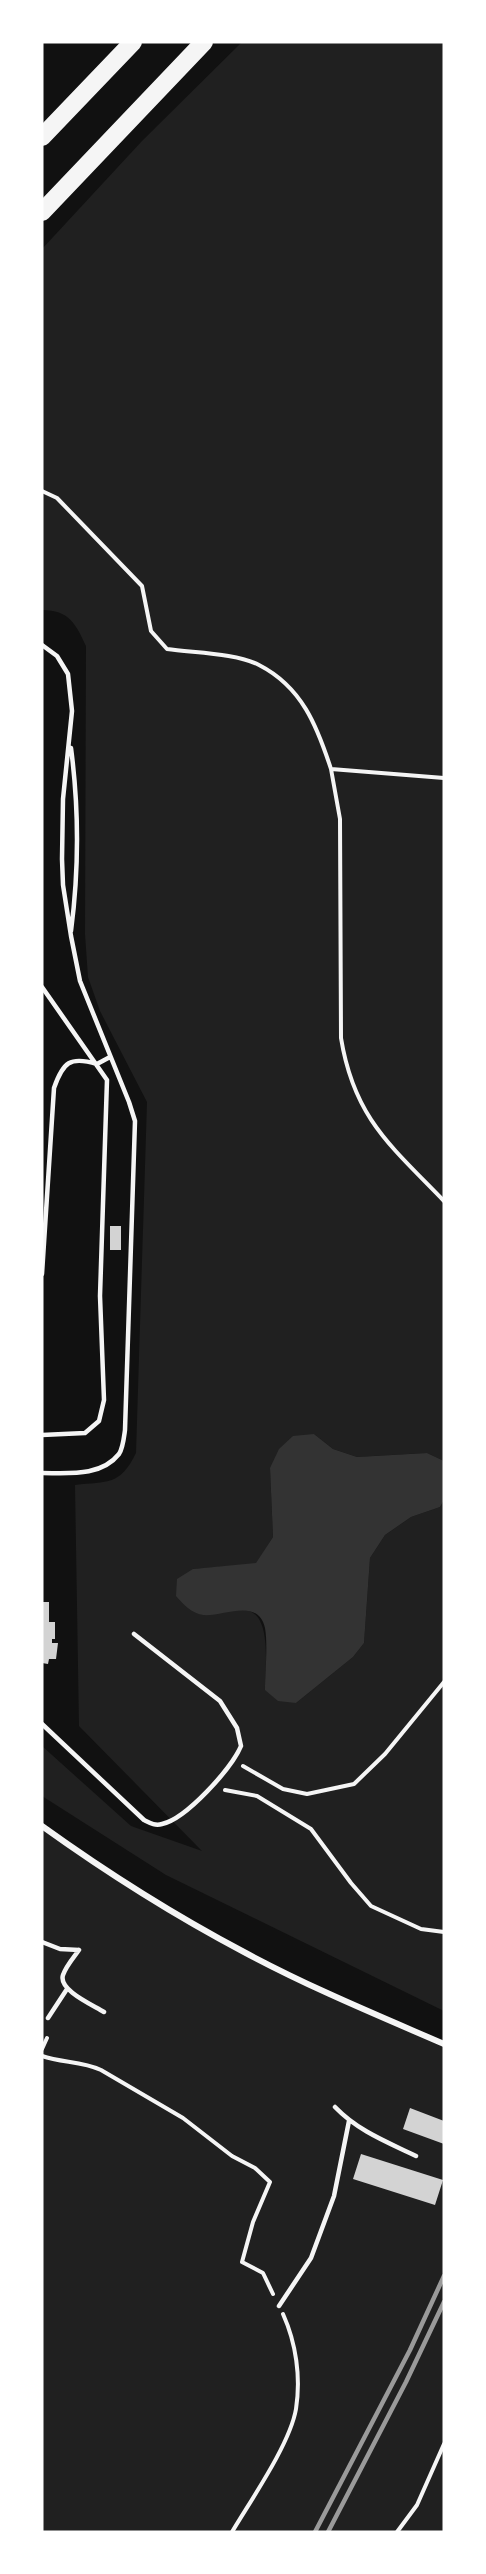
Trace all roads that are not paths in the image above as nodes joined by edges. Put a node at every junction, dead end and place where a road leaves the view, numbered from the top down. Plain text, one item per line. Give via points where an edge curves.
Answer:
1 (133, 42) edge
2 (204, 42) edge
3 (42, 137) edge
4 (42, 212) edge
5 (42, 645) edge
6 (70, 741) junction
7 (71, 936) junction
8 (42, 987) edge
9 (110, 1058) junction
10 (97, 1064) junction
11 (42, 1274) edge
12 (42, 1435) edge
13 (42, 1473) edge
14 (134, 1634) dead end
15 (42, 1724) edge
16 (42, 1826) edge
17 (42, 1942) edge
18 (67, 1989) junction
19 (104, 2012) dead end
20 (48, 2018) dead end
21 (444, 2044) edge
22 (335, 2107) dead end
23 (349, 2121) junction
24 (416, 2156) dead end
25 (279, 2306) road end

1 - 3 highway
2 - 4 highway
5 - 6 lane via 57,656 68,674
6 - 7 lane via 76,787 77,882
6 - 7 lane via 63,799 62,859
7 - 9 lane via 80,981
8 - 10 lane
9 - 10 lane
9 - 13 lane via 135,1121 125,1430 120,1452 104,1467 82,1473
10 - 11 lane via 81,1059 67,1063 54,1088
10 - 12 lane via 107,1080 100,1296 104,1400 99,1421 85,1433
14 - 15 lane via 220,1701 233,1720 242,1746 213,1787 164,1824 153,1825
16 - 21 street via 137,1890 244,1952 354,2006
17 - 18 lane via 60,1949 79,1950 63,1974 62,1982
18 - 19 lane
18 - 20 lane
22 - 23 lane
23 - 24 lane
23 - 25 lane via 327,2216 311,2258

